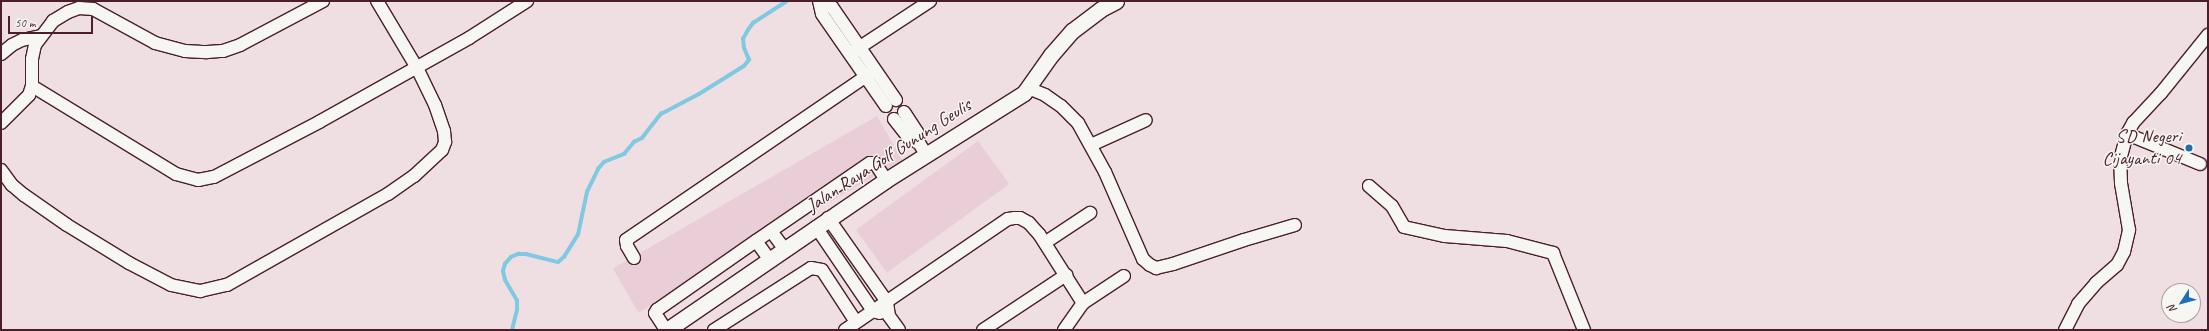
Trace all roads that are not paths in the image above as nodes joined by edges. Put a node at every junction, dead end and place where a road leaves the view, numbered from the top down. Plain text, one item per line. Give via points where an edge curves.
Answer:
1 (323, 1) edge
2 (377, 1) edge
3 (527, 1) edge
4 (930, 1) edge
5 (1116, 1) edge
6 (820, 2) edge
7 (80, 4) edge
8 (2208, 34) edge
9 (41, 36) junction
10 (855, 50) junction
11 (1, 54) edge
12 (417, 68) junction
13 (875, 70) junction
14 (865, 77) junction
15 (32, 86) junction
16 (1028, 88) junction
17 (899, 115) dead end
18 (1146, 120) dead end
19 (1, 123) edge
20 (2127, 134) junction
21 (1091, 145) junction
22 (923, 149) junction
23 (2200, 164) dead end
24 (1, 170) edge
25 (886, 180) junction
26 (1369, 186) dead end
27 (1090, 213) dead end
28 (822, 223) junction
29 (1295, 225) dead end
30 (771, 231) junction
31 (756, 241) junction
32 (1046, 242) junction
33 (784, 248) junction
34 (634, 258) dead end
35 (769, 259) junction
36 (1066, 276) junction
37 (1124, 276) dead end
38 (887, 302) junction
39 (1083, 303) junction
40 (873, 311) junction
41 (888, 316) junction
42 (856, 322) junction
43 (666, 330) edge
44 (714, 330) edge
45 (846, 330) edge
46 (899, 330) edge
47 (983, 330) edge
48 (1064, 330) edge
49 (1584, 330) edge
50 (2065, 330) edge

1 - 7 street via 240,44 223,51 207,52 155,43 93,8
2 - 12 street
3 - 12 street
4 - 10 street
5 - 16 main road, Jalan Raya Golf Gunung Geulis via 1072,31
6 - 10 street via 822,14
7 - 9 street via 53,21
8 - 20 street via 2133,123
9 - 11 street via 17,43
9 - 15 street via 35,45 32,59
10 - 13 street
10 - 14 street
12 - 15 street via 214,177 198,180 176,174
12 - 24 street via 444,131 445,142 442,150 414,176 388,194 243,277 216,289 200,291 171,285 135,266 67,225 24,195 12,185
13 - 14 street
13 - 14 street via 891,103
14 - 34 street via 626,240 626,246
15 - 19 street via 22,104
16 - 21 street via 1061,106 1078,123
16 - 22 main road, Jalan Raya Golf Gunung Geulis via 996,111
17 - 22 street via 909,138
18 - 21 street
20 - 23 street
20 - 50 street via 2120,160 2129,230 2124,252 2117,265 2096,283 2078,304
21 - 29 street via 1143,259 1156,268
22 - 25 main road, Jalan Raya Golf Gunung Geulis
25 - 28 main road, Jalan Raya Golf Gunung Geulis
25 - 30 street via 875,163 870,163
26 - 49 street via 1392,206 1404,227 1445,236 1507,241 1554,253
27 - 32 street
28 - 33 main road, Jalan Raya Golf Gunung Geulis
28 - 38 street
28 - 40 street
30 - 31 street
30 - 33 street
31 - 35 street
31 - 43 street via 657,310 655,313
32 - 36 street
32 - 38 street via 1029,223 1020,218 1008,219
33 - 35 main road, Jalan Raya Golf Gunung Geulis
35 - 43 main road, Jalan Raya Golf Gunung Geulis
36 - 39 street
36 - 47 street
37 - 39 street
38 - 40 street
38 - 41 street
39 - 48 street
40 - 41 street
40 - 42 street
41 - 46 street
42 - 44 street via 822,270 811,268
42 - 45 street

